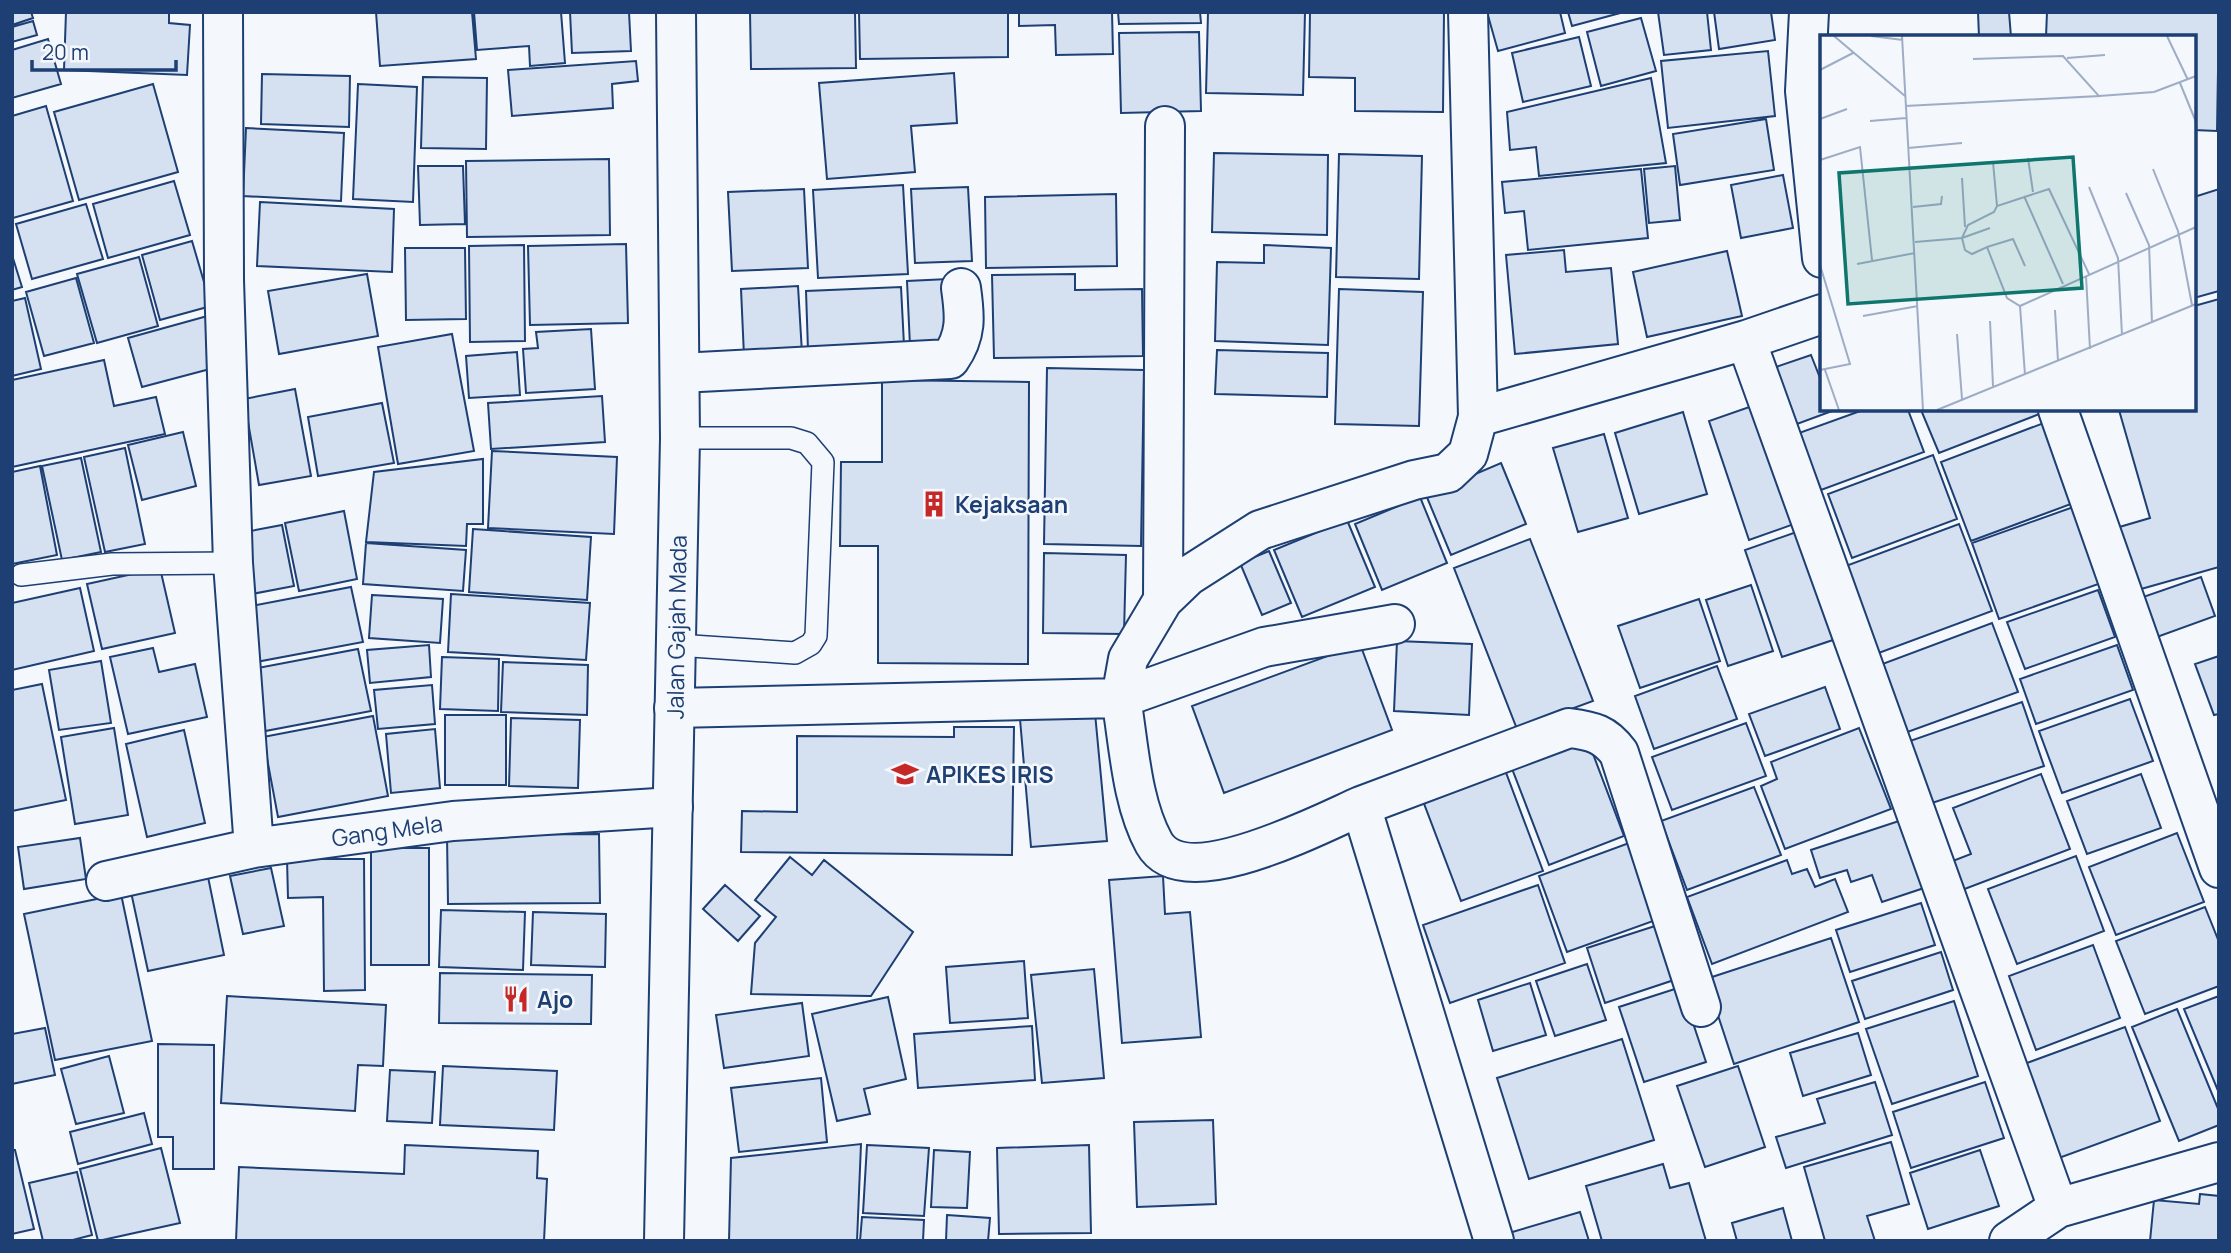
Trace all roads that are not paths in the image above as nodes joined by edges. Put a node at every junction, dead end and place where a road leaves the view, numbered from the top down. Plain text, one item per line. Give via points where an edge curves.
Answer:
1 (223, 12) edge
2 (676, 12) edge
3 (1468, 12) edge
4 (1809, 12) edge
5 (1165, 126) dead end
6 (1820, 238) edge
7 (961, 288) dead end
8 (1820, 315) edge
9 (1745, 340) junction
10 (680, 373) junction
11 (2057, 411) edge
12 (1478, 417) junction
13 (680, 438) junction
14 (233, 563) junction
15 (21, 575) dead end
16 (1163, 600) junction
17 (1395, 624) dead end
18 (677, 645) junction
19 (1121, 698) junction
20 (674, 708) junction
21 (1361, 806) junction
22 (673, 807) junction
23 (254, 848) junction
24 (2219, 868) edge
25 (106, 881) dead end
26 (1701, 1007) dead end
27 (2219, 1162) edge
28 (2058, 1208) junction
29 (664, 1241) edge
30 (1494, 1241) edge
31 (2009, 1241) edge

1 - 14 street
2 - 10 street, Jalan Gajah Mada
3 - 12 street
4 - 6 street via 1805,92
5 - 16 street
7 - 10 street via 965,318 961,343 950,359
8 - 9 street
9 - 12 street
9 - 28 street
10 - 13 street, Jalan Gajah Mada
11 - 24 street
12 - 16 street via 1468,454 1448,473 1260,530 1188,576
13 - 18 street, Jalan Gajah Mada
13 - 18 lane via 791,438 807,443 823,462 818,607 811,644 795,653
14 - 15 lane via 112,564
14 - 23 street
16 - 19 street via 1128,659
17 - 19 street via 1264,647
18 - 20 street, Jalan Gajah Mada
19 - 20 street
19 - 21 street via 1143,817 1155,845 1165,855 1208,862 1245,855
20 - 22 street, Jalan Gajah Mada
21 - 26 street via 1569,728 1608,738 1619,753
21 - 30 street
22 - 23 street, Gang Mela via 453,821
22 - 29 street, Jalan Gajah Mada
23 - 25 street, Gang Mela
27 - 28 street
28 - 31 street

